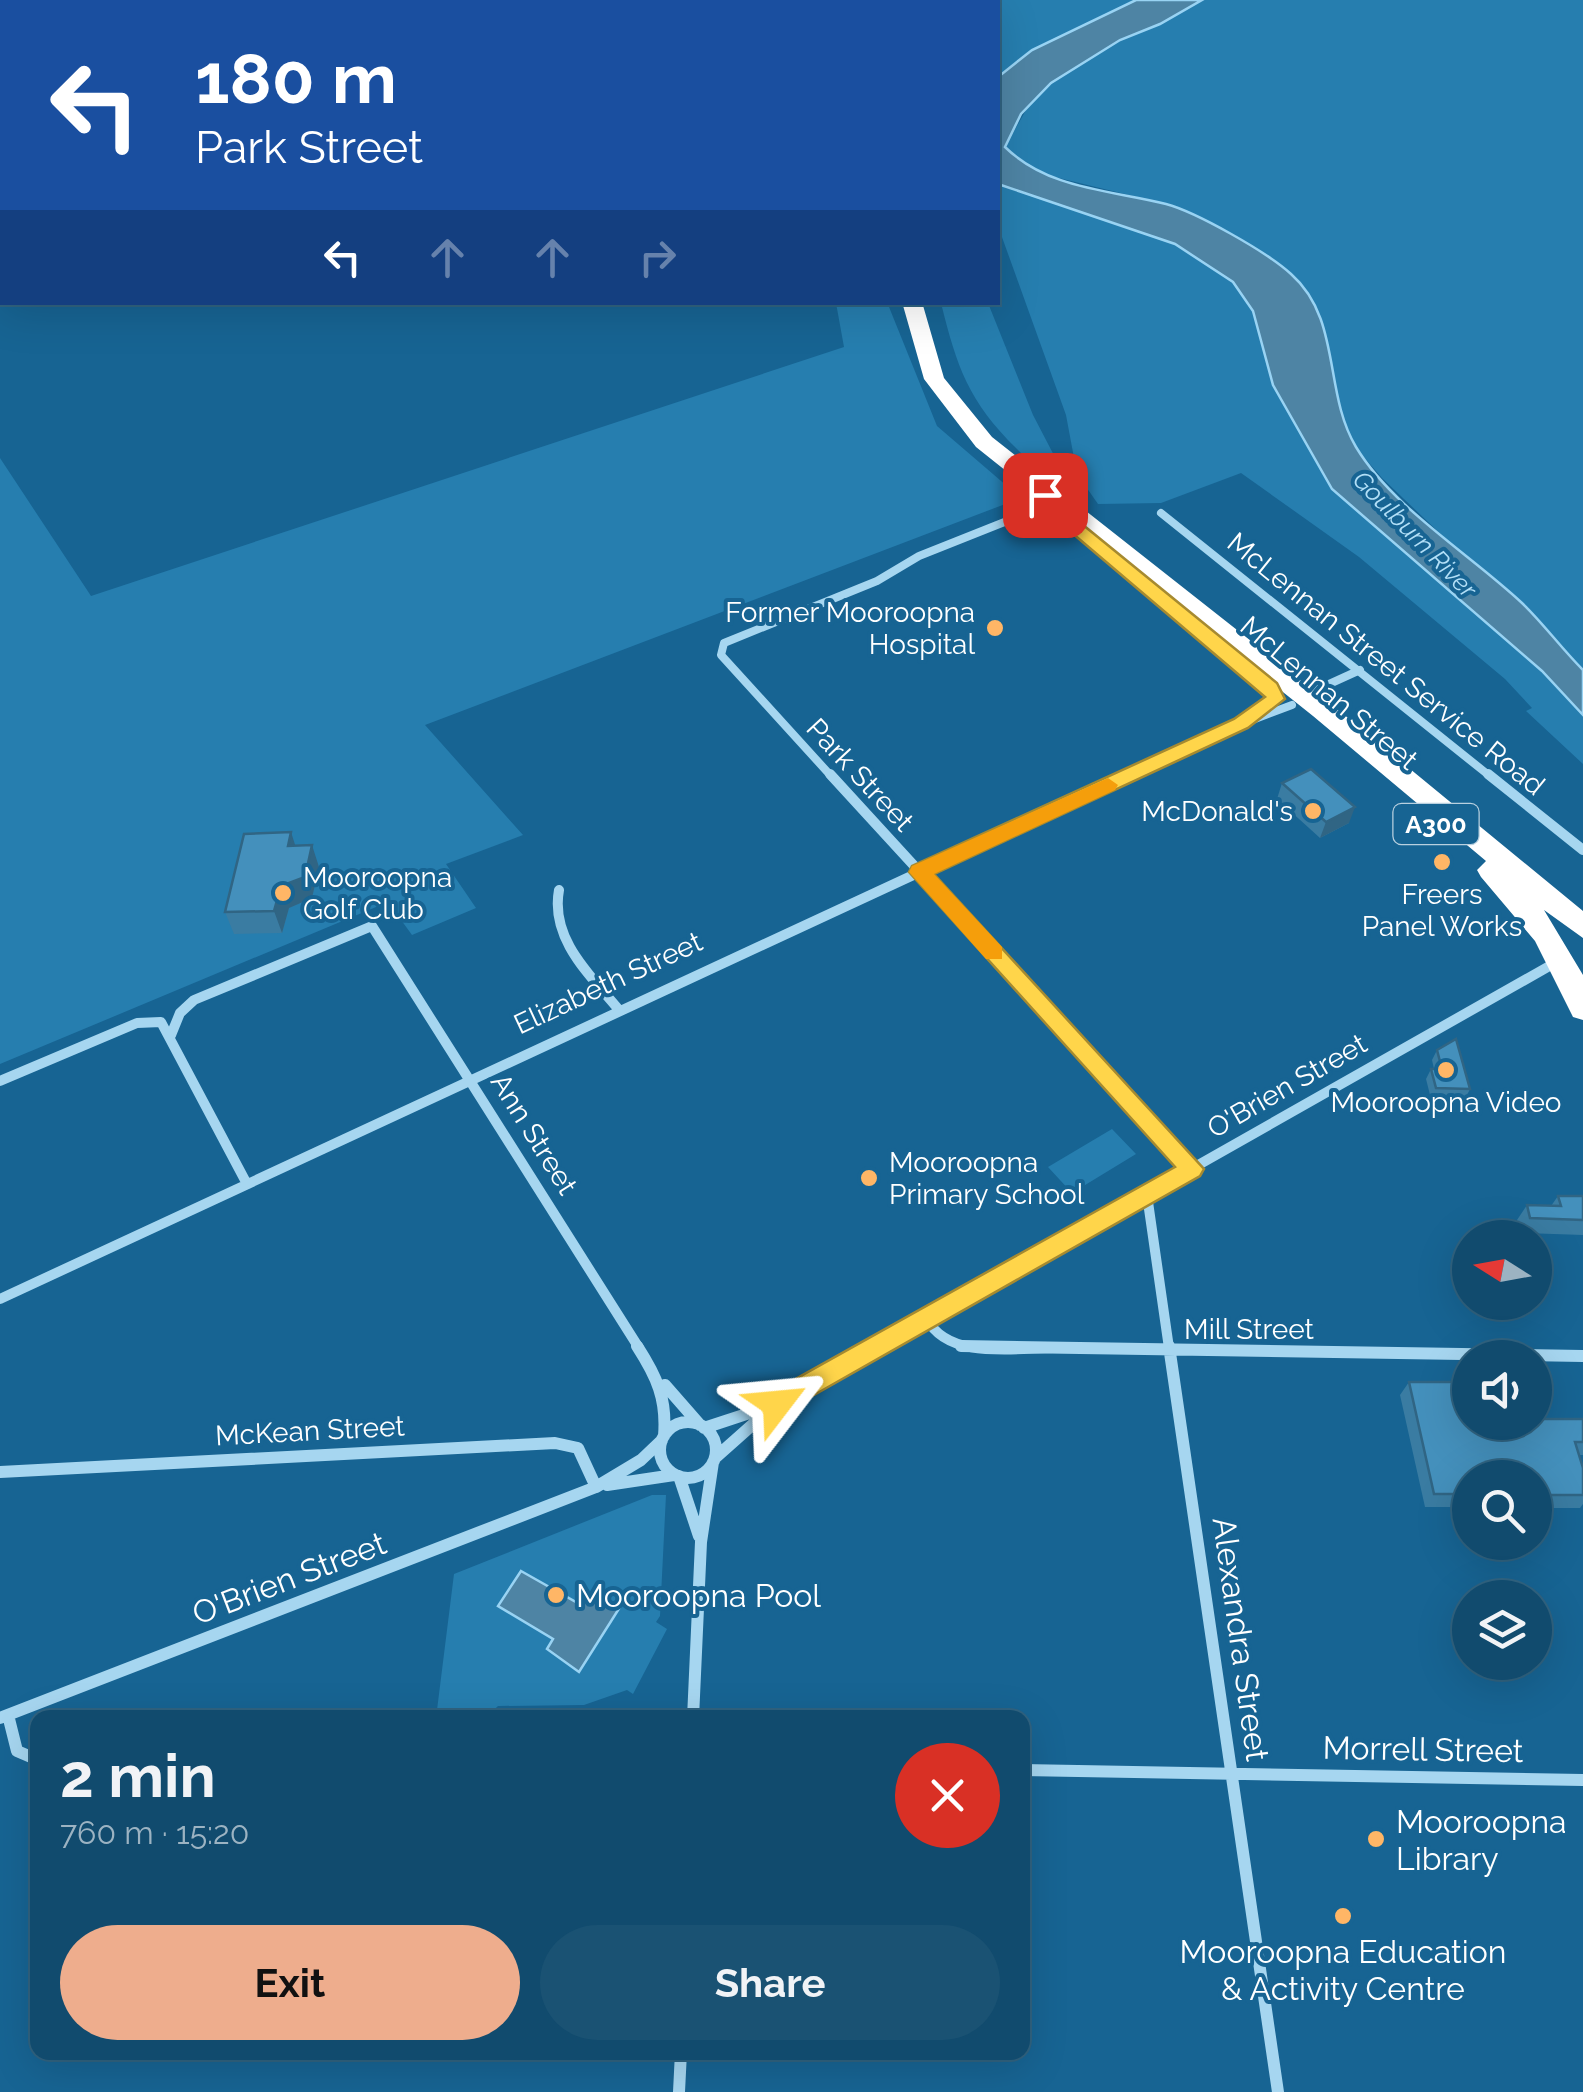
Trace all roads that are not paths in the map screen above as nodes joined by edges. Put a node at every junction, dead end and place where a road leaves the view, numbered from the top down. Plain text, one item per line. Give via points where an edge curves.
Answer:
1 (912, 305) edge
2 (1045, 495) junction
3 (1161, 513) dead end
4 (1007, 522) dead end
5 (1360, 670) junction
6 (1289, 696) junction
7 (1241, 723) junction
8 (1583, 850) edge
9 (920, 872) junction
10 (559, 890) dead end
11 (1583, 927) edge
12 (1572, 952) edge
13 (1583, 1009) edge
14 (619, 1010) junction
15 (168, 1030) junction
16 (0, 1081) edge
17 (471, 1081) junction
18 (1192, 1169) junction
19 (247, 1184) junction
20 (1147, 1195) junction
21 (0, 1298) edge
22 (927, 1319) junction
23 (1171, 1353) junction
24 (1583, 1356) edge
25 (652, 1368) junction
26 (777, 1404) junction
27 (702, 1427) junction
28 (663, 1438) junction
29 (714, 1460) junction
30 (0, 1472) edge
31 (677, 1476) junction
32 (596, 1488) junction
33 (701, 1542) junction
34 (40, 1710) edge
35 (693, 1710) edge
36 (30, 1712) edge
37 (4, 1717) edge
38 (30, 1757) edge
39 (1030, 1770) edge
40 (1232, 1773) junction
41 (1583, 1780) edge
42 (680, 2060) edge
43 (679, 2092) edge
44 (1278, 2092) edge

1 - 2 highway, McLennan Street / A300 via 934,379 984,442
2 - 6 highway, McLennan Street / A300 via 1071,523
2 - 6 highway, McLennan Street / A300 via 1082,517
3 - 5 street, McLennan Street Service Road
4 - 9 street, Park Street via 722,644 722,659
5 - 6 street, Elizabeth Street
5 - 8 street, McLennan Street Service Road
6 - 7 street, Elizabeth Street
6 - 7 street, Elizabeth Street
6 - 11 highway, McLennan Street / A300
6 - 12 highway, McLennan Street / A300 via 1501,879
7 - 9 street, Elizabeth Street
9 - 14 street, Elizabeth Street
9 - 18 street, Park Street
10 - 14 street via 555,918
12 - 13 highway, McLennan Street / A300
12 - 18 street, O'Brien Street
14 - 17 street, Elizabeth Street
15 - 16 street via 138,1023
15 - 17 street, Ann Street via 194,1000 372,926
15 - 19 street
17 - 19 street, Elizabeth Street
17 - 25 street, Ann Street
18 - 20 street, O'Brien Street
19 - 21 street, Elizabeth Street
20 - 22 street, O'Brien Street
20 - 23 street, Alexandra Street
22 - 23 street, Mill Street via 934,1331 963,1347
22 - 26 street, O'Brien Street
23 - 24 street, Mill Street
23 - 40 street, Alexandra Street
25 - 27 street, Ann Street
25 - 28 street, Ann Street via 666,1402
26 - 27 street, O'Brien Street
26 - 29 street, O'Brien Street
27 - 28 street via 684,1424
27 - 29 street via 715,1440
28 - 31 street via 662,1462
28 - 32 street, O'Brien Street
29 - 31 street via 696,1476
29 - 33 street
30 - 32 street, McKean Street via 556,1443 578,1448
31 - 32 street, O'Brien Street
31 - 33 street
32 - 34 street, O'Brien Street
33 - 35 street
36 - 37 street, O'Brien Street
37 - 38 street via 17,1751
39 - 40 street, Morrell Street
40 - 41 street, Morrell Street
40 - 44 street, Alexandra Street
42 - 43 street

